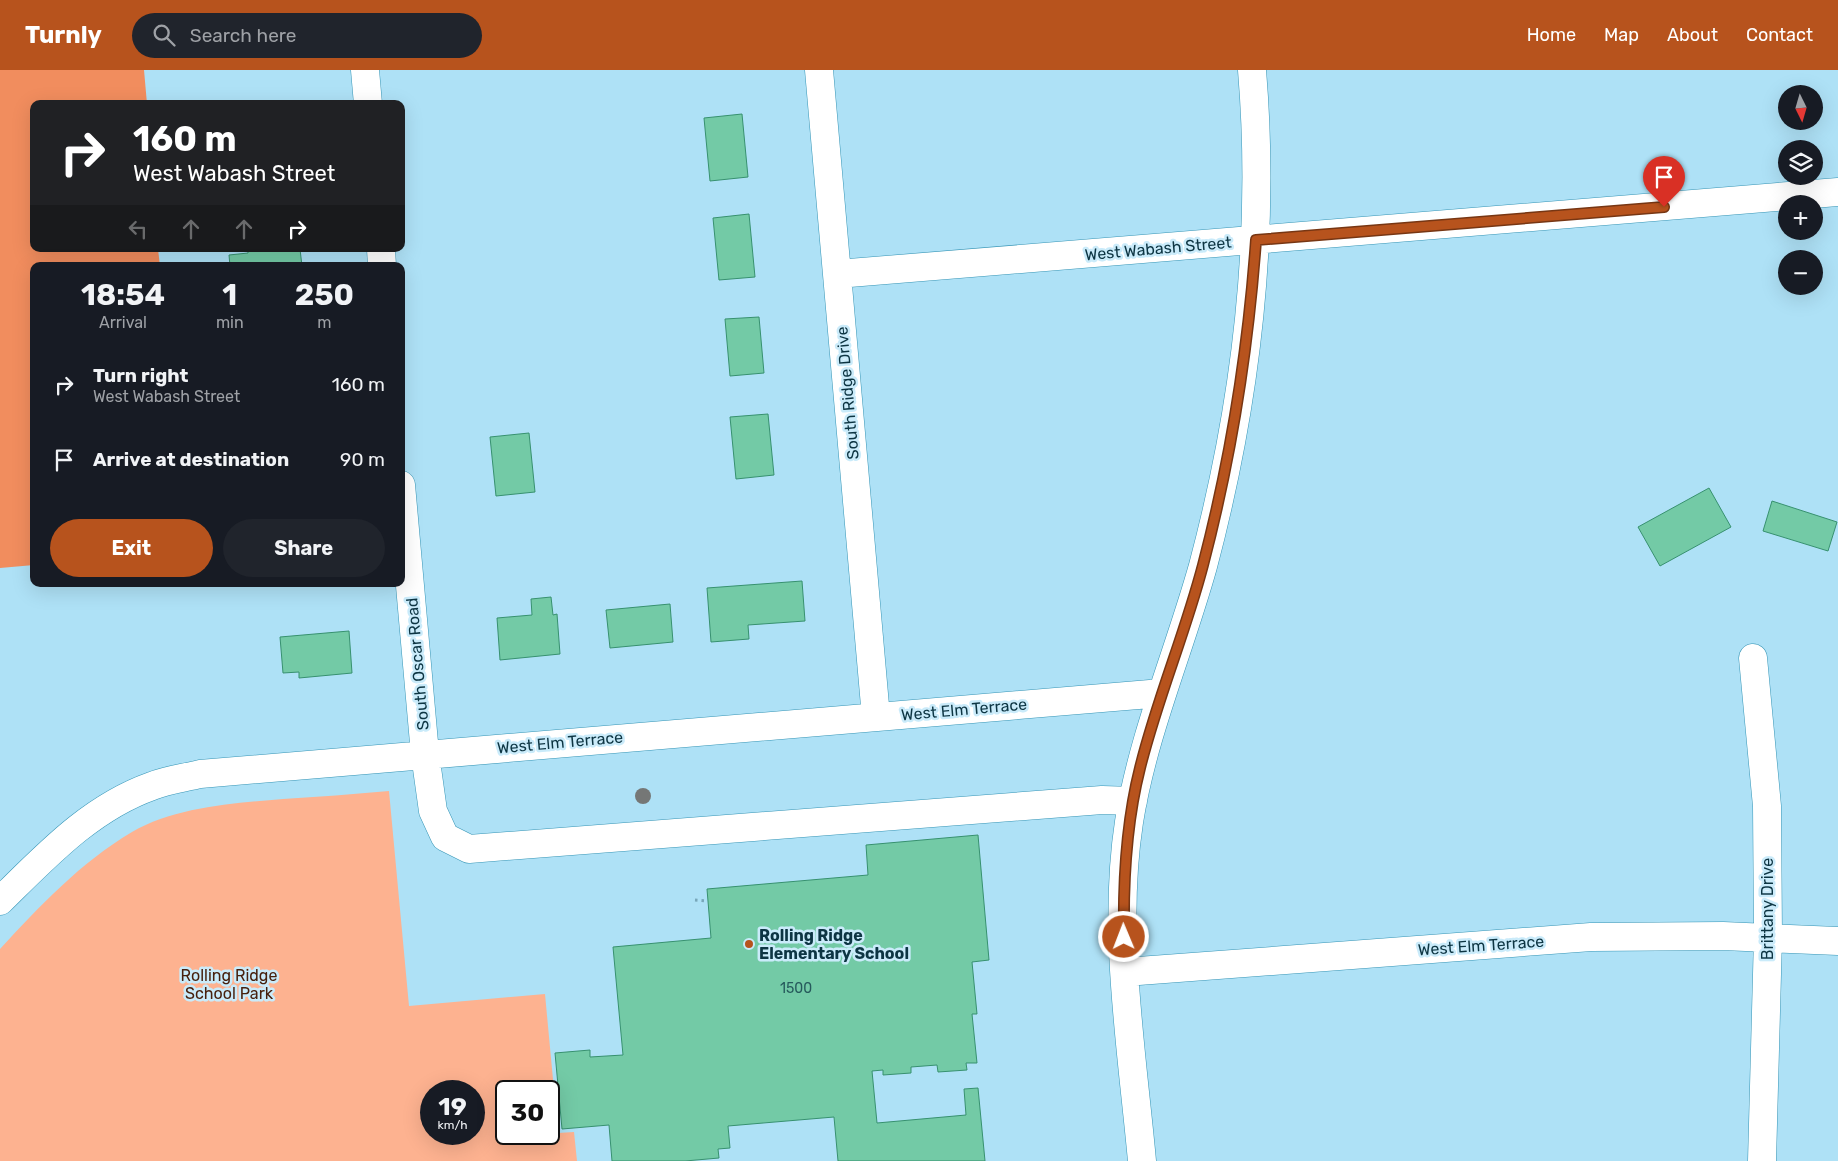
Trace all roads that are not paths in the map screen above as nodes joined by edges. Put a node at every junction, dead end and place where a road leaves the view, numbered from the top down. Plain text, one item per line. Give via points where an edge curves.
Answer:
1 (365, 70) edge
2 (819, 70) edge
3 (1252, 70) edge
4 (368, 100) edge
5 (1838, 192) edge
6 (1256, 240) junction
7 (836, 274) junction
8 (405, 530) edge
9 (1753, 658) dead end
10 (1162, 693) junction
11 (876, 716) junction
12 (425, 754) junction
13 (1134, 801) junction
14 (0, 901) edge
15 (1768, 937) junction
16 (1838, 941) edge
17 (1125, 972) junction
18 (1142, 1161) edge
19 (1762, 1161) edge

1 - 4 street
2 - 7 street, South Ridge Drive
3 - 6 street via 1258,182
5 - 6 street, West Wabash Street
6 - 7 street, West Wabash Street
6 - 10 street via 1249,332 1235,424 1202,566
7 - 11 street, South Ridge Drive
8 - 12 street, South Oscar Road
9 - 15 street, Brittany Drive via 1767,806
10 - 11 street, West Elm Terrace
10 - 13 street via 1139,768
11 - 12 street, West Elm Terrace
12 - 13 street, South Oscar Road via 432,811 445,837 469,849 1102,800
12 - 14 street, West Elm Terrace via 200,774 152,786 116,802 76,828
13 - 17 street via 1123,885
15 - 16 street, West Elm Terrace
15 - 17 street, West Elm Terrace via 1591,937
15 - 19 street, Brittany Drive
17 - 18 street

